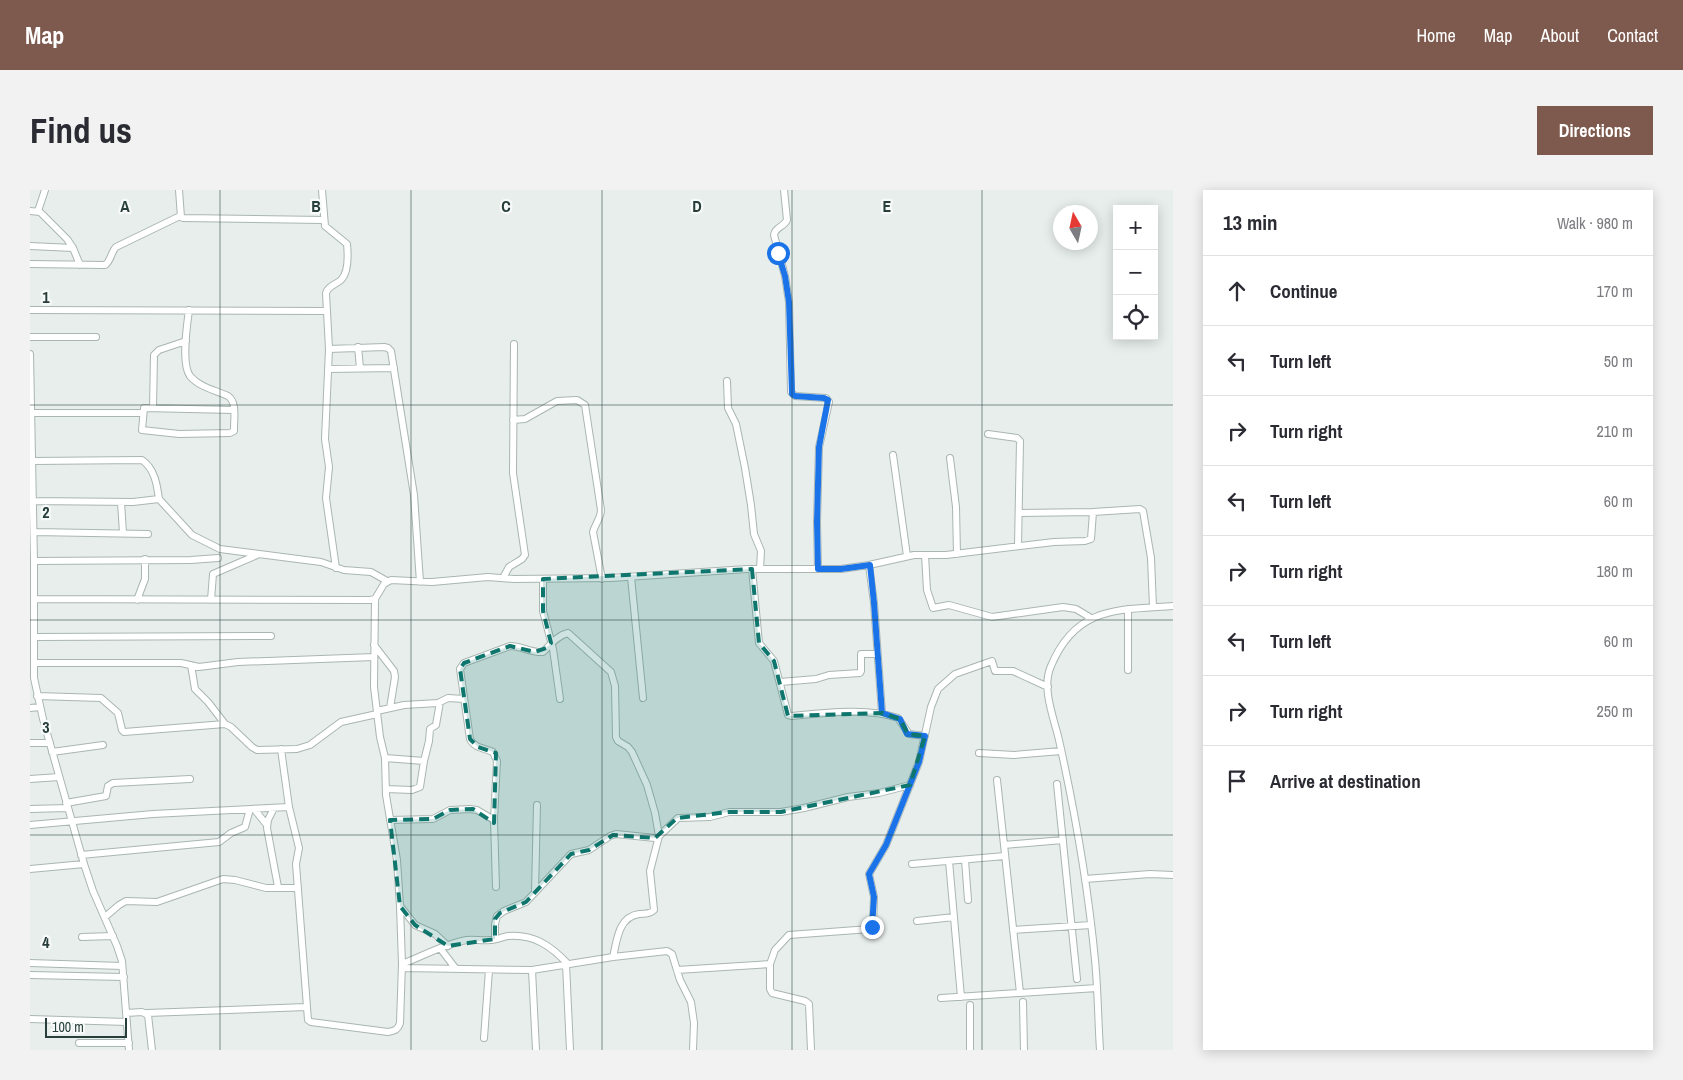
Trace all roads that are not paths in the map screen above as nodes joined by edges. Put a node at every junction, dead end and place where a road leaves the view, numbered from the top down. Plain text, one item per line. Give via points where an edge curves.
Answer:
1 (45, 190) edge
2 (179, 190) edge
3 (322, 190) edge
4 (784, 190) edge
5 (30, 211) edge
6 (38, 211) junction
7 (180, 216) junction
8 (323, 220) junction
9 (30, 246) edge
10 (73, 248) junction
11 (30, 264) edge
12 (80, 265) junction
13 (30, 310) edge
14 (189, 310) junction
15 (327, 311) junction
16 (30, 337) edge
17 (96, 337) dead end
18 (186, 341) junction
19 (514, 344) dead end
20 (358, 347) junction
21 (329, 349) junction
22 (30, 354) edge
23 (360, 368) junction
24 (394, 368) junction
25 (328, 369) junction
26 (727, 381) dead end
27 (30, 400) edge
28 (153, 408) junction
29 (233, 410) junction
30 (142, 413) junction
31 (31, 414) junction
32 (513, 420) junction
33 (988, 434) dead end
34 (894, 455) dead end
35 (950, 458) dead end
36 (32, 461) junction
37 (31, 486) edge
38 (159, 500) junction
39 (33, 501) junction
40 (122, 502) junction
41 (1019, 512) junction
42 (1093, 512) junction
43 (32, 522) edge
44 (123, 533) junction
45 (148, 534) dead end
46 (33, 535) edge
47 (1018, 546) junction
48 (214, 547) junction
49 (258, 554) junction
50 (957, 554) junction
51 (925, 555) junction
52 (906, 556) junction
53 (218, 558) junction
54 (145, 559) junction
55 (33, 565) edge
56 (870, 565) junction
57 (336, 568) junction
58 (752, 569) junction
59 (760, 569) junction
60 (818, 569) junction
61 (224, 570) junction
62 (503, 578) junction
63 (631, 578) junction
64 (543, 579) junction
65 (602, 579) junction
66 (387, 582) junction
67 (420, 582) junction
68 (34, 599) junction
69 (374, 599) junction
70 (137, 600) junction
71 (211, 600) junction
72 (1173, 606) edge
73 (1153, 607) junction
74 (1128, 609) junction
75 (32, 613) edge
76 (1091, 618) junction
77 (271, 636) dead end
78 (34, 637) junction
79 (551, 643) junction
80 (374, 645) junction
81 (32, 650) edge
82 (878, 654) junction
83 (374, 657) junction
84 (34, 663) junction
85 (191, 665) junction
86 (1128, 670) dead end
87 (32, 678) edge
88 (780, 682) junction
89 (1048, 687) junction
90 (38, 696) junction
91 (644, 698) dead end
92 (464, 699) junction
93 (560, 699) dead end
94 (440, 702) junction
95 (40, 707) junction
96 (30, 708) edge
97 (390, 708) junction
98 (377, 712) junction
99 (882, 713) junction
100 (225, 724) junction
101 (925, 736) junction
102 (30, 743) edge
103 (50, 743) junction
104 (103, 745) dead end
105 (281, 749) junction
106 (1062, 751) junction
107 (52, 752) junction
108 (980, 753) dead end
109 (384, 758) junction
110 (424, 760) junction
111 (59, 777) junction
112 (30, 778) edge
113 (190, 779) dead end
114 (997, 780) dead end
115 (910, 784) junction
116 (1057, 784) dead end
117 (386, 789) junction
118 (67, 805) junction
119 (537, 805) dead end
120 (289, 807) junction
121 (274, 808) junction
122 (30, 809) edge
123 (252, 809) junction
124 (390, 820) junction
125 (494, 820) junction
126 (72, 822) junction
127 (30, 825) edge
128 (267, 826) junction
129 (659, 836) junction
130 (1063, 840) junction
131 (1004, 844) junction
132 (81, 855) junction
133 (1006, 856) junction
134 (965, 860) junction
135 (949, 861) junction
136 (84, 864) junction
137 (912, 864) dead end
138 (30, 869) edge
139 (1173, 875) edge
140 (1085, 879) junction
141 (496, 887) dead end
142 (278, 888) junction
143 (298, 888) junction
144 (535, 892) junction
145 (968, 900) dead end
146 (400, 906) junction
147 (105, 917) junction
148 (954, 917) junction
149 (917, 921) dead end
150 (1091, 925) junction
151 (1073, 926) junction
152 (1013, 930) junction
153 (113, 936) junction
154 (82, 937) dead end
155 (495, 939) junction
156 (448, 946) junction
157 (440, 948) junction
158 (614, 957) junction
159 (30, 963) edge
160 (567, 964) junction
161 (770, 964) junction
162 (122, 966) junction
163 (402, 966) junction
164 (456, 969) junction
165 (489, 970) junction
166 (532, 970) junction
167 (677, 970) junction
168 (30, 975) edge
169 (124, 977) junction
170 (1077, 979) dead end
171 (1096, 988) junction
172 (1020, 993) junction
173 (961, 997) junction
174 (941, 998) dead end
175 (1023, 1002) dead end
176 (970, 1005) dead end
177 (306, 1007) junction
178 (126, 1013) junction
179 (147, 1013) junction
180 (30, 1019) edge
181 (126, 1022) junction
182 (484, 1038) dead end
183 (78, 1043) dead end
184 (129, 1046) edge
185 (152, 1050) edge
186 (536, 1050) edge
187 (570, 1050) edge
188 (693, 1050) edge
189 (811, 1050) edge
190 (970, 1050) edge
191 (1024, 1050) edge
192 (1100, 1050) edge

1 - 6 street
2 - 7 street
3 - 8 street
4 - 60 street via 787,220 774,235 789,302 792,394 824,398 828,402 819,447
5 - 6 street
6 - 10 street
7 - 8 street
7 - 12 street via 116,247 105,265
8 - 15 street via 327,228 347,244 343,276 326,291
9 - 10 street
10 - 12 street
11 - 12 street
13 - 14 street
14 - 15 street
14 - 18 street
15 - 21 street
16 - 17 street
18 - 28 street via 159,350 154,355
18 - 29 street via 186,364 190,376 230,397
19 - 32 street
20 - 21 street
20 - 23 street
20 - 24 street via 388,348
21 - 25 street
22 - 27 street
23 - 24 street
23 - 25 street
24 - 67 street via 414,495
25 - 57 street via 326,440 329,467 326,498
26 - 59 street via 728,410 736,424 754,534 761,551
27 - 31 street
28 - 29 street
28 - 30 street via 144,408
29 - 30 street via 233,432 213,434 144,431
30 - 31 street
31 - 36 street
32 - 62 street via 513,473 525,554 509,567
32 - 65 street via 528,418 557,401 577,400 585,405 601,510 593,532
33 - 41 street via 1020,441
34 - 52 street
35 - 50 street
36 - 37 street
36 - 38 street via 142,460 154,476
37 - 39 street
38 - 40 street
38 - 48 street via 192,535
39 - 40 street
39 - 43 street
40 - 44 street
41 - 42 street
41 - 47 street
42 - 47 street via 1090,540
42 - 73 street via 1142,510 1151,558
43 - 46 street
44 - 45 street
44 - 46 street
46 - 55 street
47 - 50 street
48 - 49 street
48 - 53 street
49 - 57 street via 322,562
49 - 61 street
50 - 51 street
51 - 52 street
51 - 76 street via 927,585 934,608 949,605 992,617 1064,607 1076,609
52 - 56 street
53 - 54 street
53 - 61 street
54 - 55 street
54 - 70 street via 144,584
55 - 68 street
56 - 60 street
56 - 82 street
57 - 66 street via 371,572
58 - 59 street
58 - 63 street
58 - 88 street via 759,644 774,662
59 - 60 street
61 - 71 street via 212,575
62 - 64 street
62 - 67 street
63 - 65 street
63 - 91 street
64 - 65 street
64 - 79 street via 543,611
66 - 67 street
66 - 69 street
68 - 70 street
68 - 75 street
69 - 71 street
69 - 80 street
70 - 71 street
72 - 73 street
73 - 74 street
74 - 76 street
74 - 86 street
75 - 78 street
76 - 89 street via 1068,637 1058,653 1048,674
77 - 78 street
78 - 81 street
79 - 92 street via 543,652 510,646 464,663 460,669
79 - 93 street
79 - 129 street via 568,633 611,672 615,686 616,737 630,749 647,785
80 - 83 street
80 - 97 street via 395,673
81 - 84 street
82 - 88 street via 861,654 860,673
82 - 99 street
83 - 85 street
83 - 98 street
84 - 85 street
84 - 87 street
85 - 100 street via 195,689
87 - 90 street
88 - 99 street via 789,716 828,712
89 - 101 street via 1013,671 995,671 992,661 961,671 938,689
89 - 106 street
90 - 95 street
90 - 100 street via 101,698 118,713 124,732
92 - 94 street via 448,698
92 - 125 street via 471,742 497,757
94 - 97 street
94 - 110 street via 436,725 430,728
95 - 96 street
95 - 103 street
97 - 98 street
98 - 105 street via 342,722 306,747
98 - 109 street
99 - 101 street via 900,719 907,734
100 - 105 street via 254,749
101 - 115 street
102 - 103 street
103 - 107 street
104 - 107 street
105 - 120 street
106 - 108 street via 1014,755
106 - 140 street
107 - 111 street
109 - 110 street
109 - 117 street
110 - 117 street via 419,788
111 - 112 street
111 - 118 street
113 - 118 street via 113,783 108,786 106,796
114 - 131 street
115 - 129 street via 781,812 729,812 710,817 678,818
115 - 161 street via 886,845 869,874 874,897 872,927 868,930 788,935 775,950
116 - 130 street
117 - 124 street
118 - 122 street
118 - 126 street
119 - 144 street
120 - 121 street
120 - 143 street via 299,848 296,864
121 - 123 street
121 - 128 street
123 - 126 street
123 - 128 street
123 - 132 street via 243,829 219,842
124 - 125 street via 433,819 450,810 473,809
124 - 146 street
125 - 141 street
126 - 127 street
126 - 132 street
128 - 142 street
129 - 144 street via 610,836 589,850 571,854
129 - 158 street via 650,872 654,910 634,915 621,925
130 - 131 street
130 - 151 street
131 - 133 street
132 - 136 street
133 - 134 street
133 - 152 street
134 - 135 street
134 - 145 street
135 - 137 street
135 - 148 street
136 - 138 street
136 - 147 street
139 - 140 street
140 - 150 street
142 - 143 street
142 - 147 street via 224,879 164,900 126,901
143 - 177 street
144 - 155 street via 523,904 497,916
146 - 156 street via 415,925 438,936
146 - 163 street
147 - 153 street
148 - 149 street
148 - 173 street
150 - 151 street
150 - 171 street
151 - 152 street
151 - 170 street
152 - 172 street
153 - 154 street
153 - 162 street
155 - 156 street via 468,940
155 - 160 street via 510,936 534,938 550,947
156 - 157 street
157 - 163 street
157 - 164 street
158 - 160 street
158 - 167 street via 667,951 672,954
159 - 162 street
160 - 166 street
160 - 187 street
161 - 167 street
161 - 189 street via 772,993 809,1004
162 - 169 street
163 - 164 street
163 - 177 street via 400,1023 395,1031 310,1022
164 - 165 street
165 - 166 street
165 - 182 street
166 - 186 street
167 - 188 street via 692,1007
168 - 169 street
169 - 178 street
171 - 172 street
171 - 192 street
172 - 173 street
173 - 174 street
175 - 191 street
176 - 190 street
177 - 179 street
178 - 179 street
178 - 181 street
179 - 185 street
180 - 181 street
181 - 184 street
183 - 184 street

